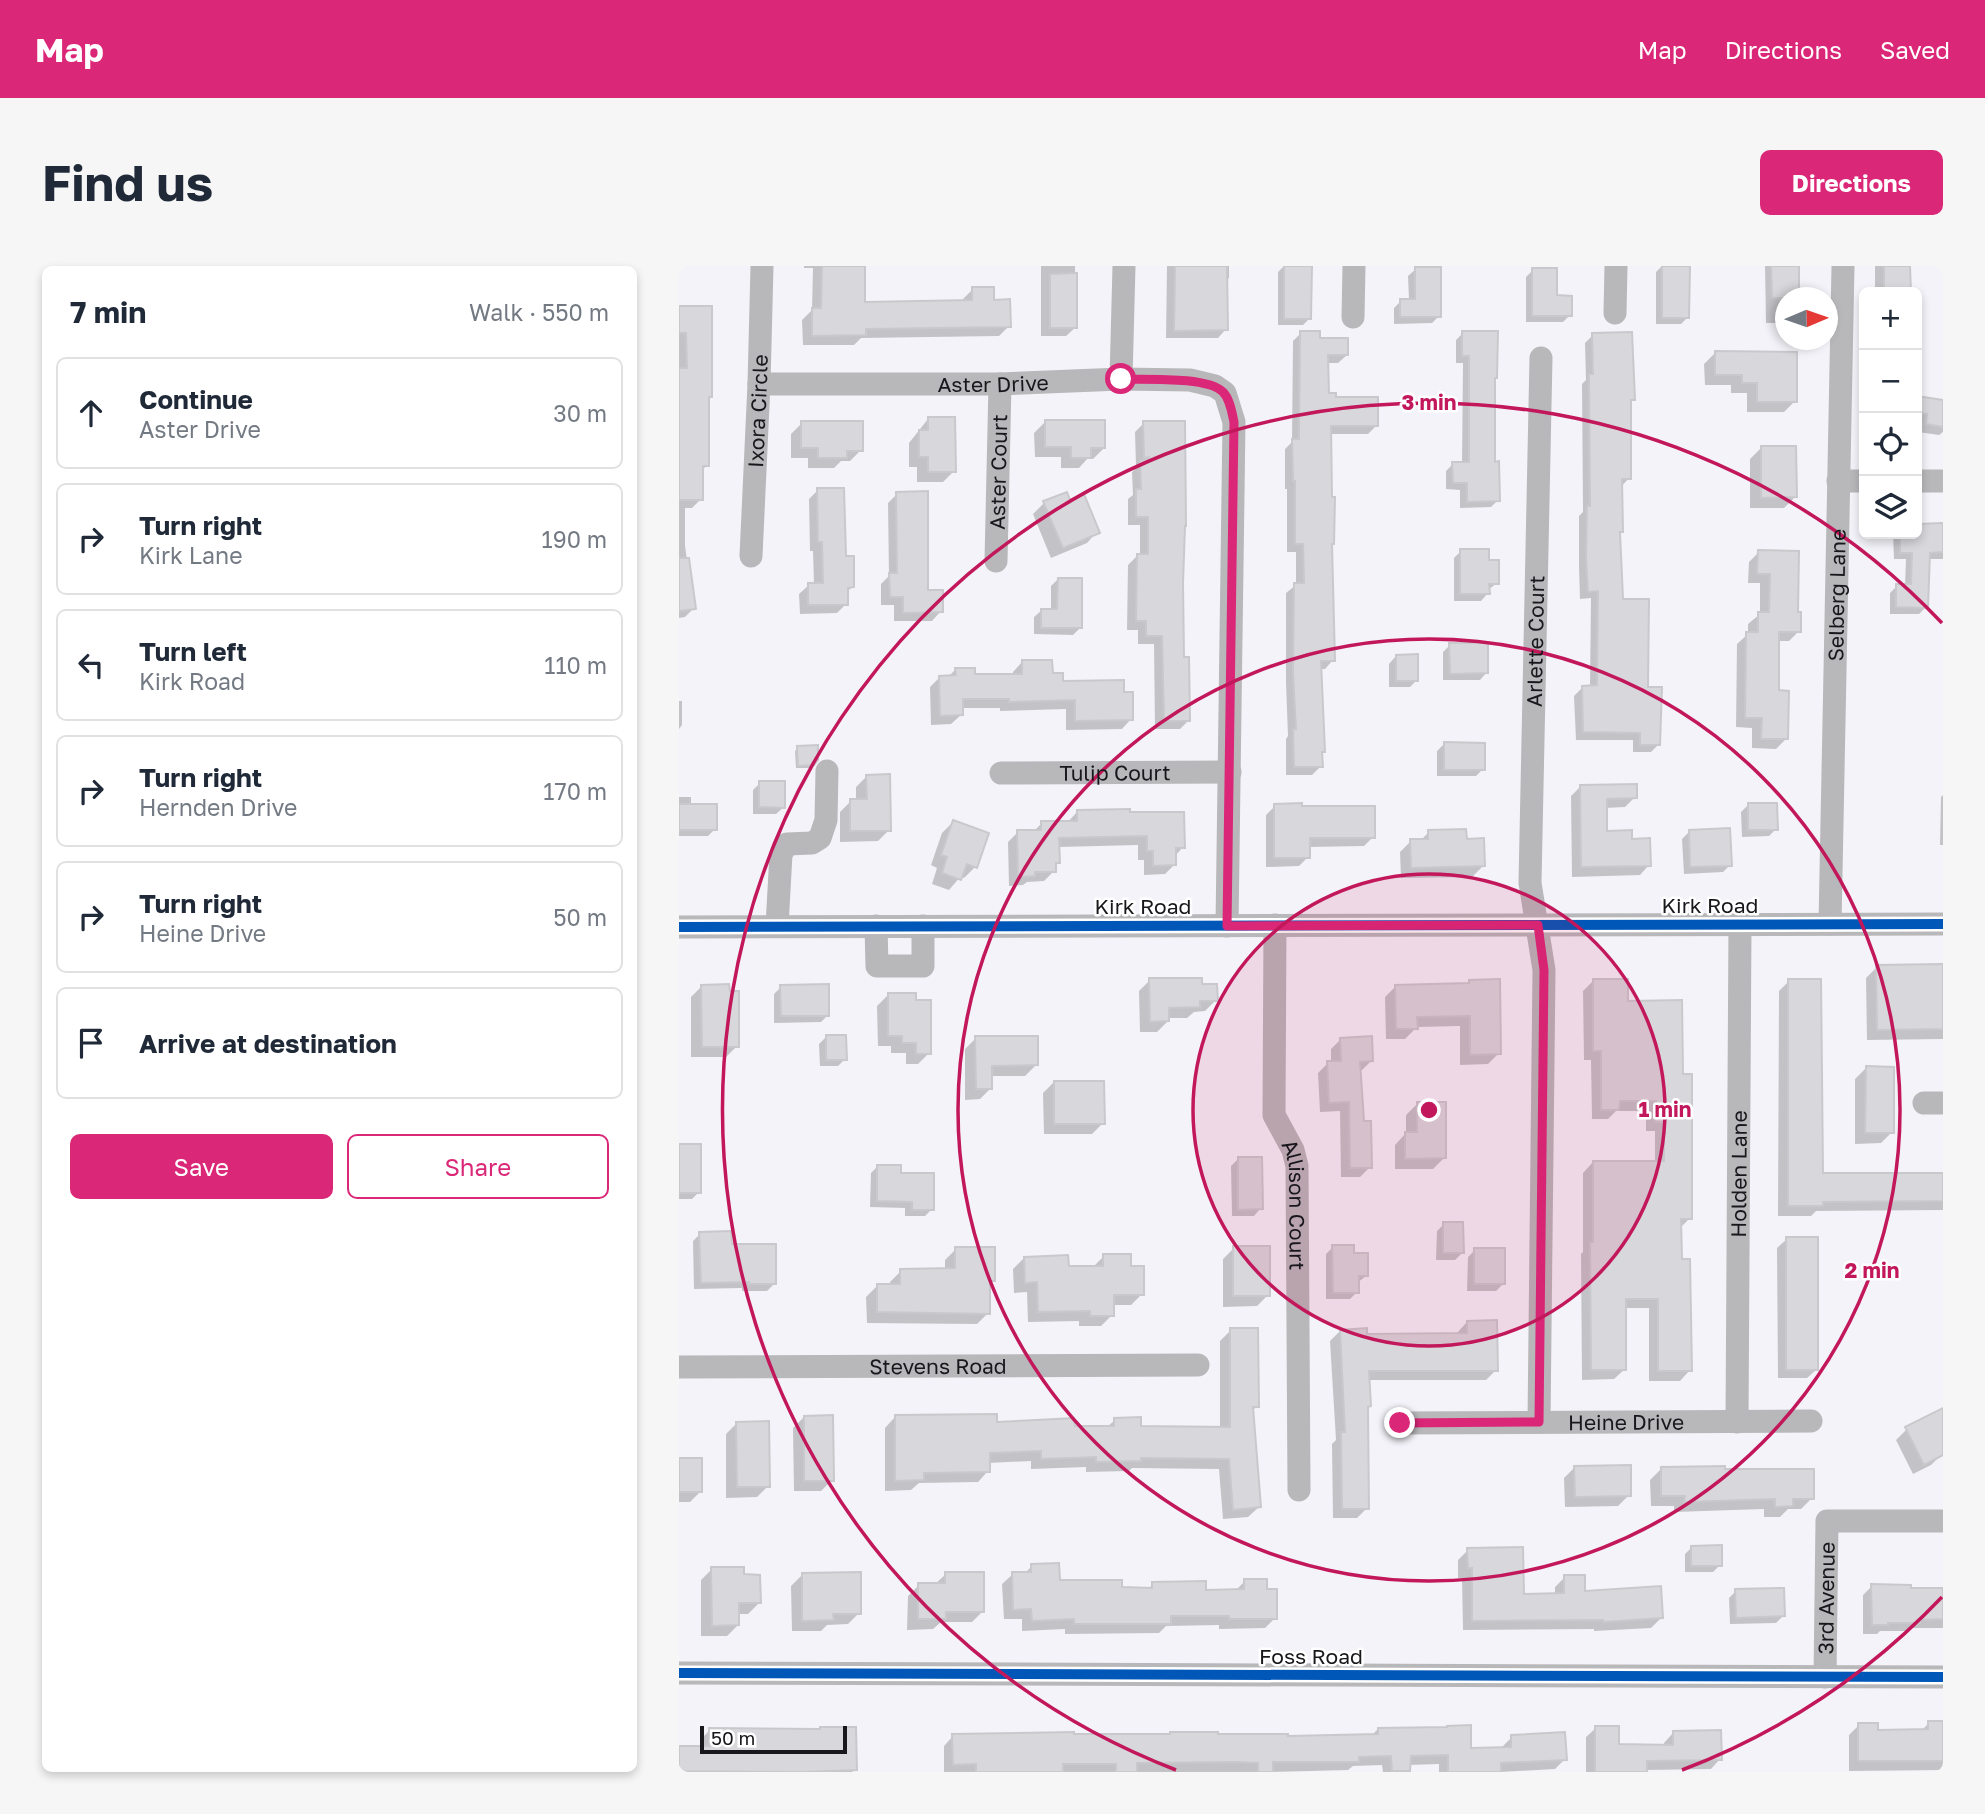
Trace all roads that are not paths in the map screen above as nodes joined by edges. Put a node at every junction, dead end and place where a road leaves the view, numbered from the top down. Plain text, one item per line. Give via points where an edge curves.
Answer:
1 (762, 266) edge
2 (1124, 266) edge
3 (1354, 266) edge
4 (1616, 266) edge
5 (1843, 266) edge
6 (1615, 313) dead end
7 (1353, 317) dead end
8 (1541, 358) dead end
9 (1121, 379) junction
10 (759, 384) junction
11 (1000, 384) junction
12 (1839, 481) junction
13 (1859, 481) edge
14 (1922, 481) edge
15 (1943, 481) edge
16 (751, 556) dead end
17 (996, 561) dead end
18 (827, 771) dead end
19 (1230, 772) junction
20 (1001, 773) dead end
21 (1740, 924) junction
22 (1830, 924) junction
23 (1943, 924) edge
24 (1275, 925) junction
25 (1538, 925) junction
26 (777, 926) junction
27 (876, 926) junction
28 (923, 926) junction
29 (1227, 926) junction
30 (679, 927) edge
31 (1198, 1365) dead end
32 (679, 1367) edge
33 (1811, 1421) dead end
34 (1539, 1422) junction
35 (1737, 1422) junction
36 (1400, 1423) dead end
37 (1299, 1490) dead end
38 (1943, 1521) edge
39 (679, 1673) edge
40 (1943, 1676) edge
41 (1825, 1677) junction

1 - 10 street, Ixora Circle
2 - 9 street
3 - 7 street
4 - 6 street
5 - 12 street, Selberg Lane
8 - 25 street, Arlette Court via 1530,883
9 - 11 street, Aster Drive
9 - 19 street, Aster Drive via 1190,380 1215,386 1225,393 1234,422
10 - 11 street, Aster Drive
10 - 16 street, Ixora Circle
11 - 17 street, Aster Court
12 - 13 street
12 - 22 street, Selberg Lane
14 - 15 street
18 - 26 street via 820,838 787,844 781,854
19 - 20 street, Tulip Court
19 - 29 street
21 - 22 street, Kirk Road
21 - 25 street, Kirk Road
21 - 35 street, Holden Lane
22 - 23 street, Kirk Road
24 - 25 street, Kirk Road
24 - 29 street, Kirk Road
24 - 37 street, Allison Court via 1274,1115 1297,1166
25 - 34 street, Arlette Court via 1544,970
26 - 27 street, Kirk Road
26 - 30 street, Kirk Road
27 - 28 street, Kirk Road
27 - 28 street via 877,966 923,966
28 - 29 street, Kirk Road
31 - 32 street, Stevens Road
33 - 35 street, Heine Drive
34 - 35 street, Heine Drive
34 - 36 street, Heine Drive
38 - 41 street, 3rd Avenue via 1827,1521
39 - 41 street, Foss Road
40 - 41 street, Foss Road

